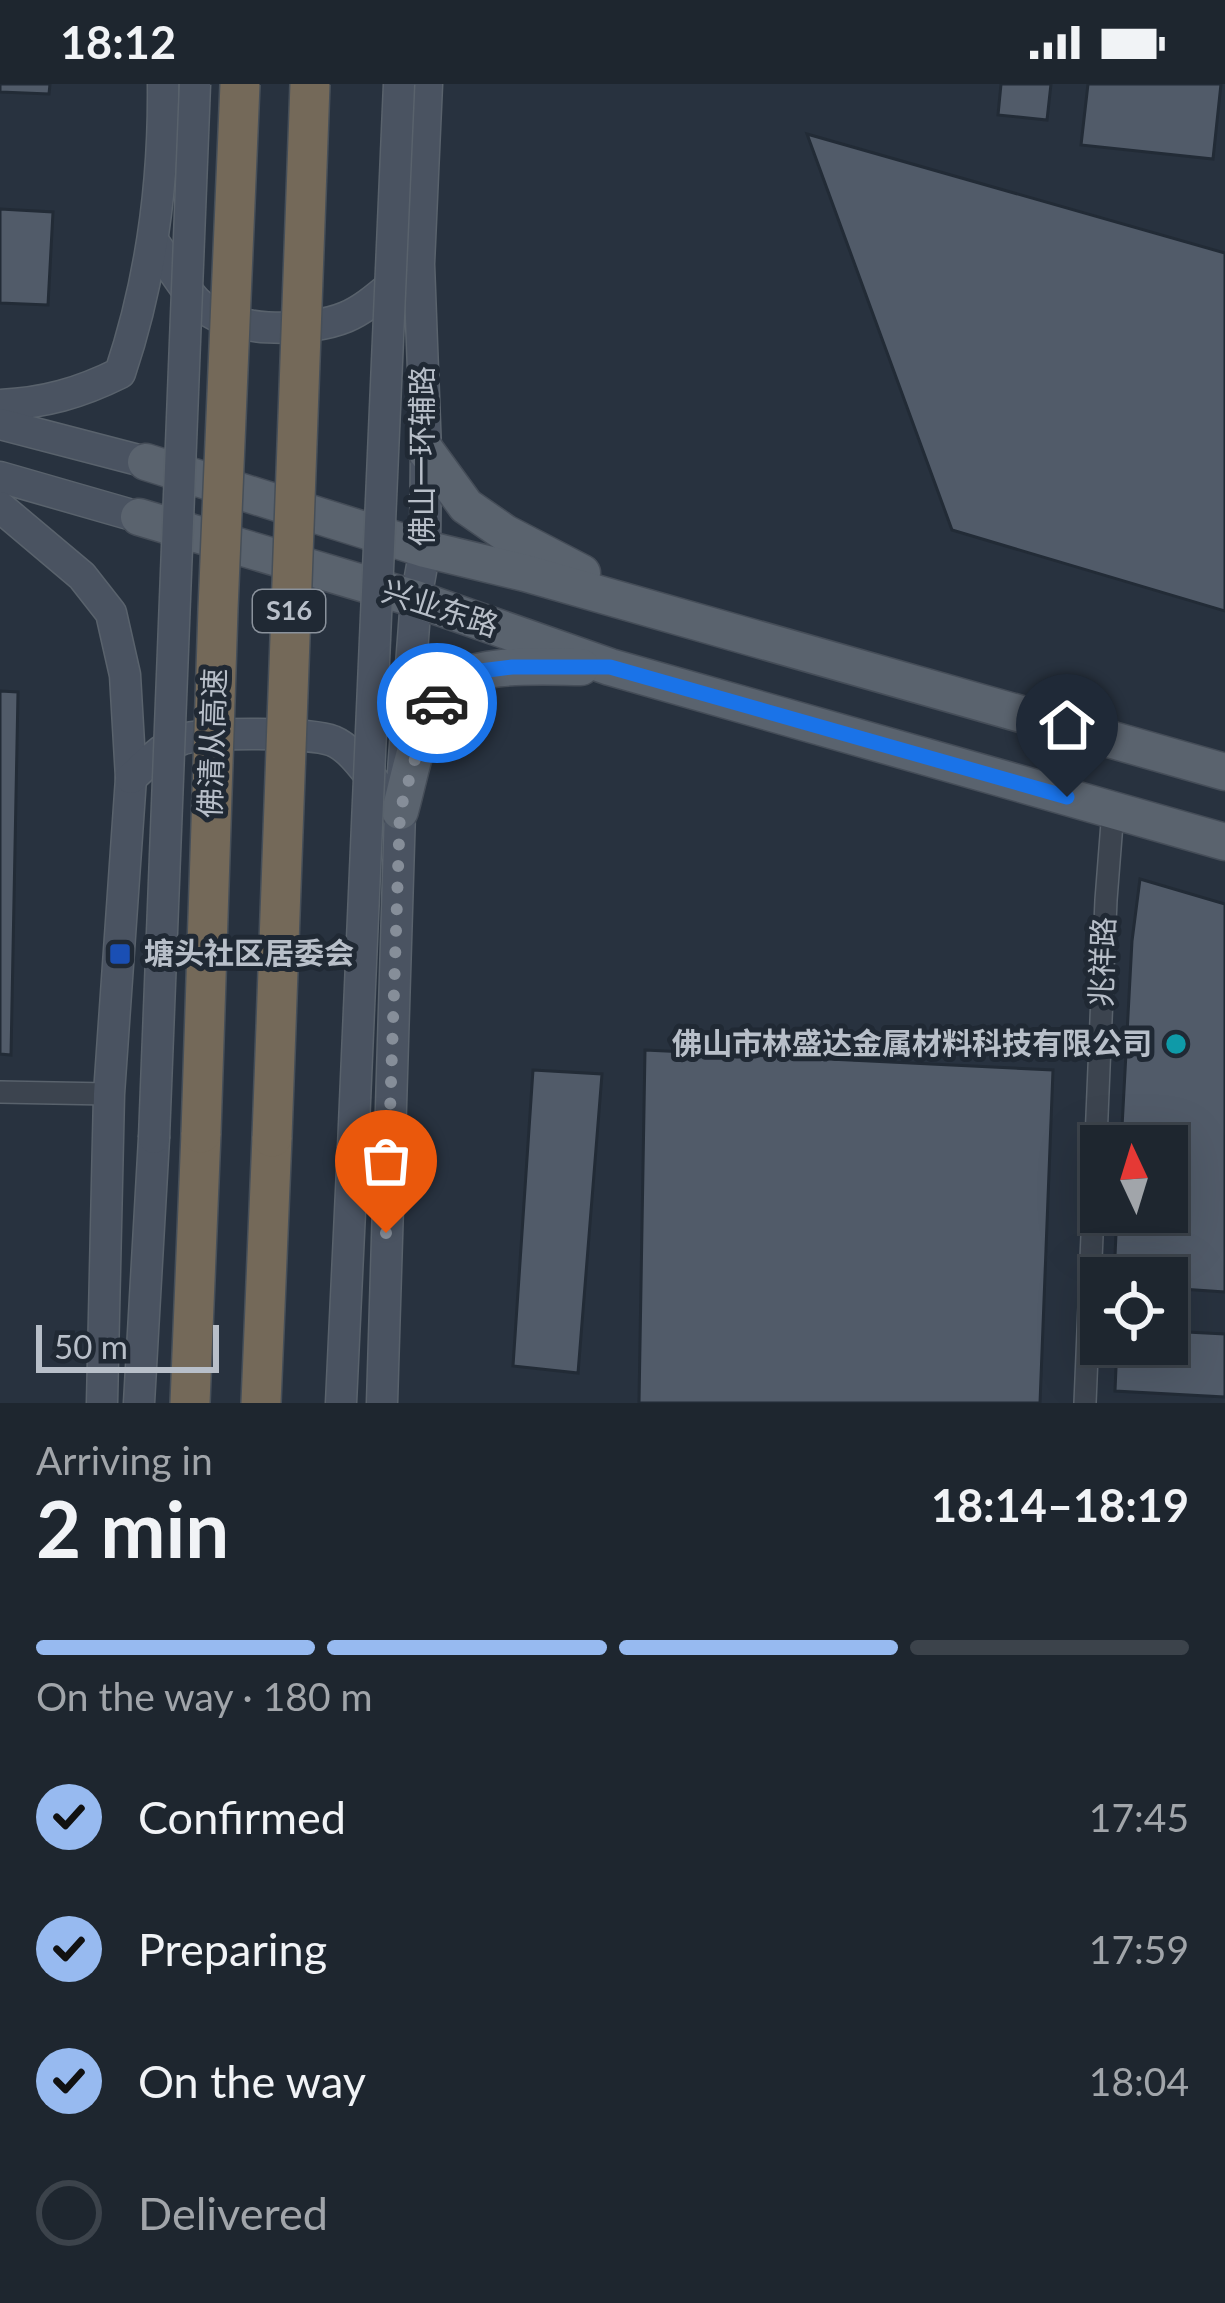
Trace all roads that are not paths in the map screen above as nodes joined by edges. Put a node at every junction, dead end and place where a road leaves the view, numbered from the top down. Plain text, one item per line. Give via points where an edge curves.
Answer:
1 (163, 84) edge
2 (195, 84) edge
3 (240, 84) edge
4 (310, 84) edge
5 (399, 84) edge
6 (427, 84) edge
7 (153, 241) junction
8 (418, 264) junction
9 (0, 405) edge
10 (0, 424) edge
11 (426, 451) junction
12 (146, 462) joint
13 (0, 476) edge
14 (0, 507) edge
15 (139, 517) joint
16 (425, 549) junction
17 (416, 599) junction
18 (659, 613) junction
19 (610, 667) junction
20 (1225, 772) edge
21 (131, 778) junction
22 (1113, 810) junction
23 (400, 811) junction
24 (1225, 842) edge
25 (0, 1092) edge
26 (110, 1094) junction
27 (102, 1403) edge
28 (139, 1403) edge
29 (190, 1403) edge
30 (260, 1403) edge
31 (341, 1403) edge
32 (382, 1403) edge
33 (1085, 1403) edge

1 - 7 main road
2 - 28 main road, bridge
3 - 29 highway, 佛清从高速 / S16, bridge
4 - 30 highway, S16, bridge
5 - 31 main road, 佛山一环辅路, bridge
6 - 8 main road, 佛山一环辅路
7 - 8 main road via 196,302 251,326 340,320
7 - 9 main road via 120,374 86,391
8 - 11 main road, 佛山一环辅路
10 - 12 main road
11 - 16 main road, 佛山一环辅路
11 - 18 main road via 466,506
12 - 16 main road, 兴业东路
13 - 15 main road
14 - 21 main road via 82,576 111,614 125,675
15 - 17 main road, 兴业东路
16 - 17 main road, 佛山一环辅路
16 - 18 main road, 兴业东路
17 - 19 main road, 兴业东路
17 - 23 main road, 佛山一环辅路
18 - 20 main road, 兴业东路
19 - 22 main road, 兴业东路
19 - 23 main road via 512,667 447,686 426,721
21 - 23 main road via 184,739 316,738 348,752
21 - 26 main road
22 - 24 main road, 兴业东路
22 - 33 street, 兆祥路
23 - 32 main road, 佛山一环辅路
25 - 26 street
26 - 27 main road

